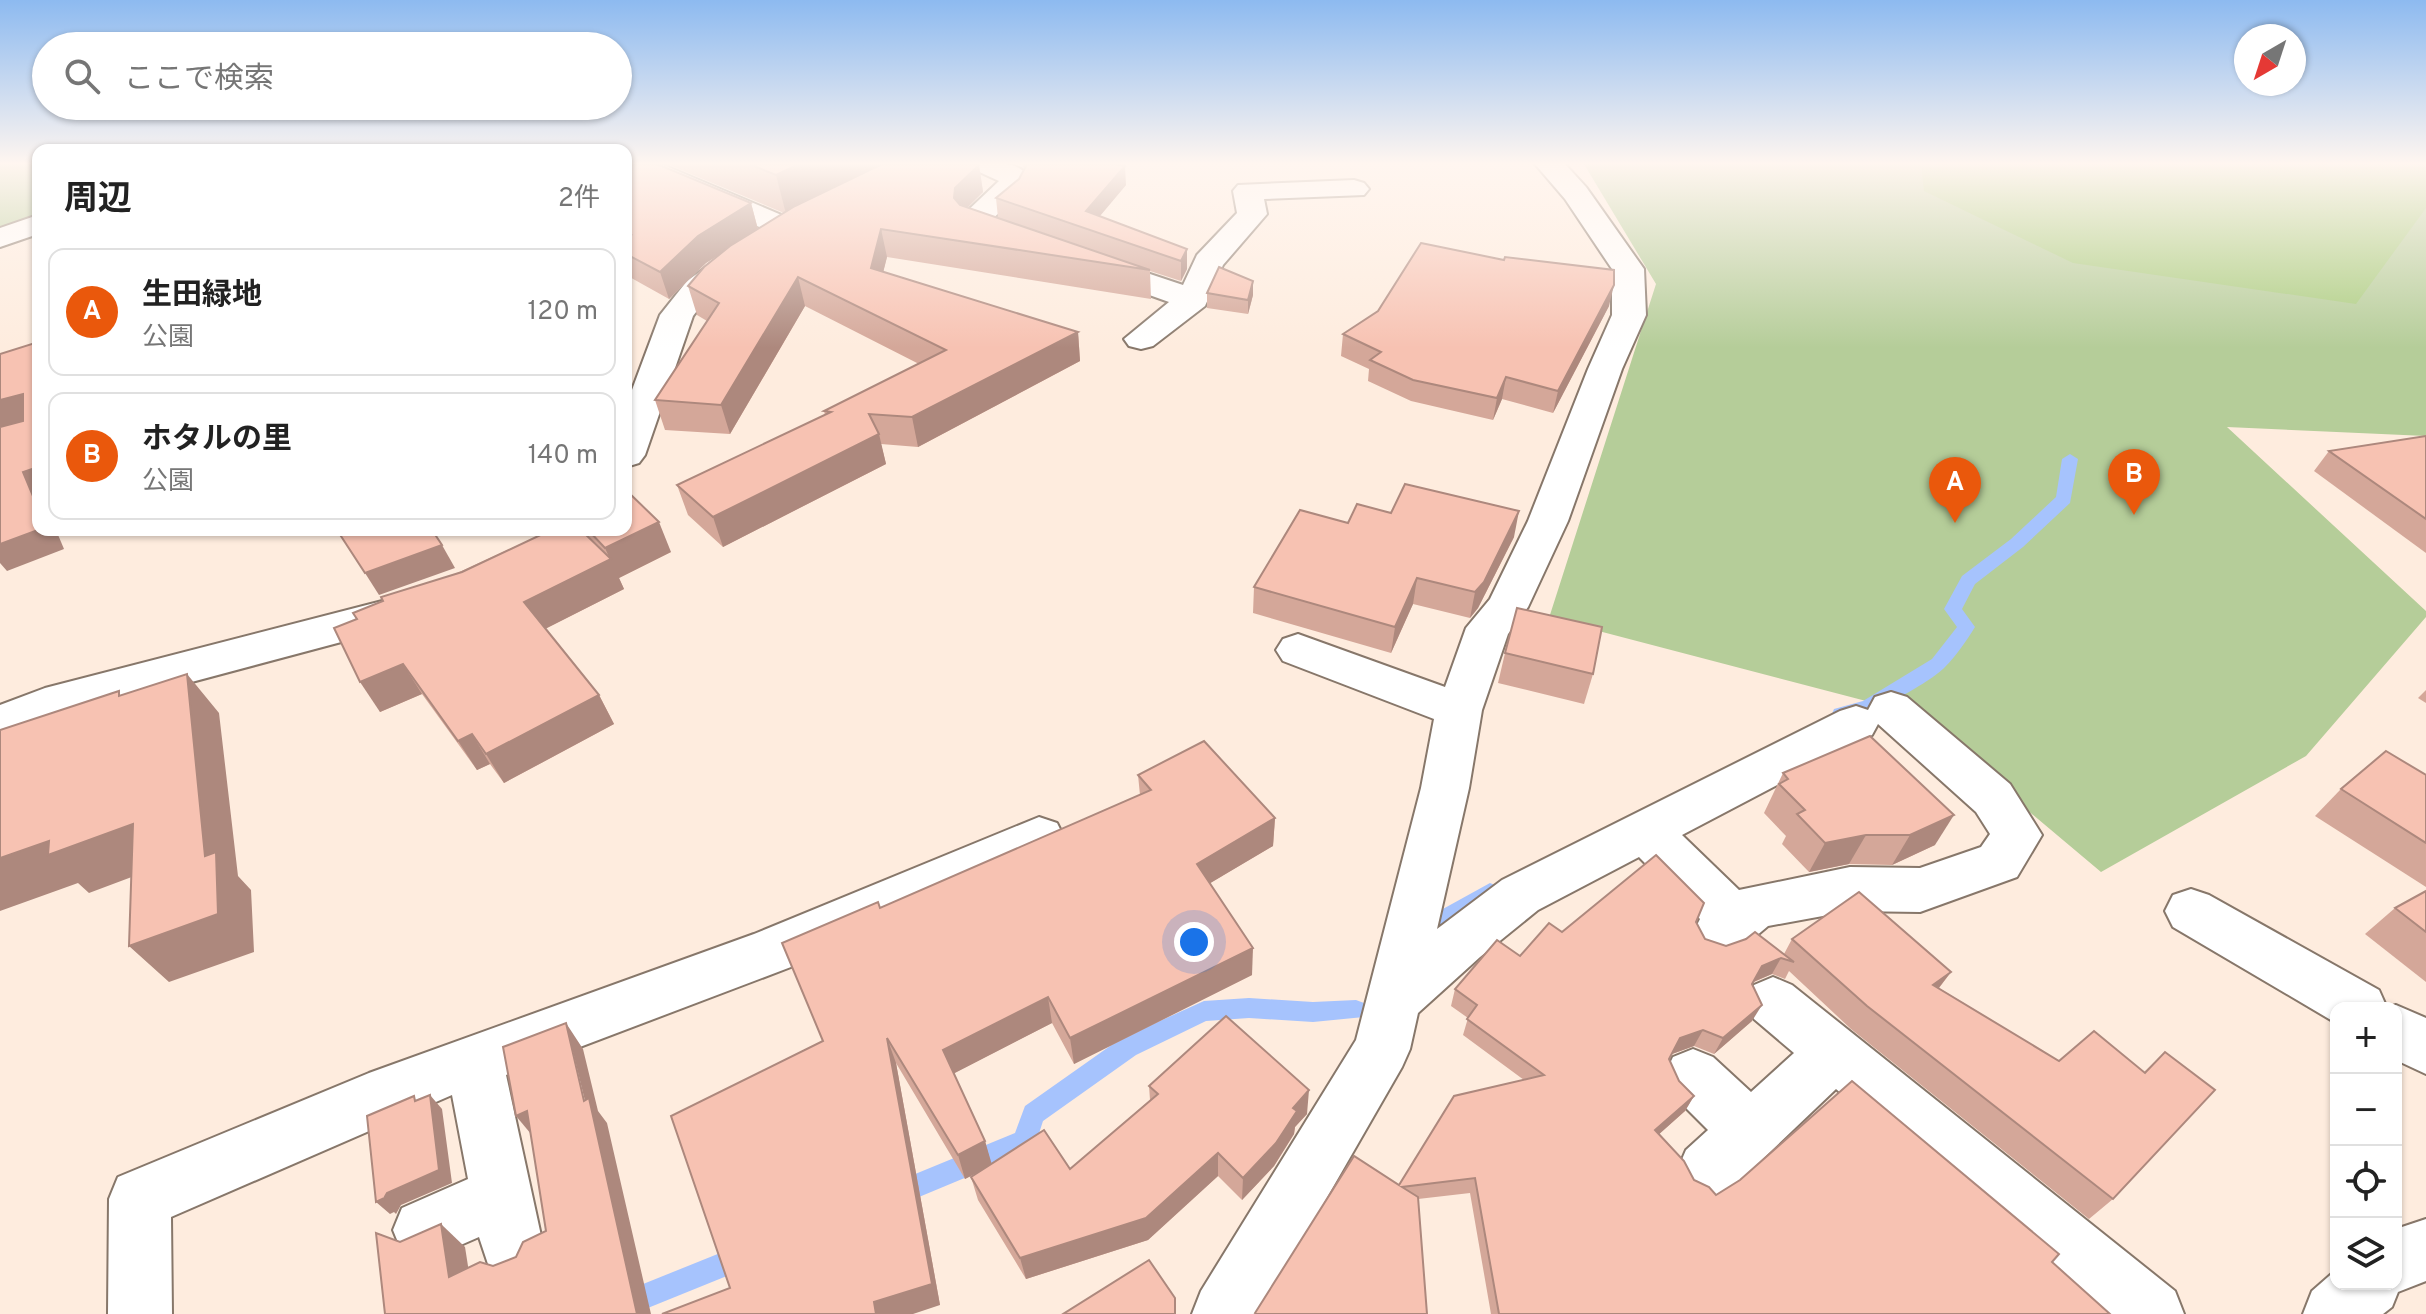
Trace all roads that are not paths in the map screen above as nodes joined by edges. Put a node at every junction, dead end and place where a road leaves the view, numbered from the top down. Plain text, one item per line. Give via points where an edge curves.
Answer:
1 (795, 225) edge
2 (980, 225) edge
3 (1242, 225) edge
4 (1598, 225) edge
5 (32, 226) edge
6 (0, 238) edge
7 (1193, 299) junction
8 (1141, 339) dead end
9 (632, 439) edge
10 (426, 600) edge
11 (1298, 650) dead end
12 (1459, 710) junction
13 (0, 723) edge
14 (1645, 831) junction
15 (1039, 837) edge
16 (2191, 911) dead end
17 (1395, 999) junction
18 (1773, 1002) dead end
19 (2350, 1002) edge
20 (2402, 1034) edge
21 (2426, 1048) edge
22 (1835, 1053) junction
23 (474, 1061) junction
24 (1693, 1076) dead end
25 (1751, 1131) junction
26 (1707, 1171) dead end
27 (501, 1195) junction
28 (424, 1230) edge
29 (2426, 1250) edge
30 (514, 1254) edge
31 (2402, 1259) edge
32 (2362, 1290) edge
33 (140, 1314) edge
34 (1224, 1314) edge
35 (2152, 1314) edge
36 (2335, 1314) edge

1 - 9 street via 698,288 677,315
2 - 7 street
3 - 7 street via 1208,262
4 - 12 street via 1628,269 1629,315 1548,521 1507,607 1488,628
5 - 6 street
7 - 8 street
10 - 13 street via 371,621 61,700
11 - 12 street
12 - 17 street
14 - 14 street via 1873,716 1993,798 2017,835 1999,862 1920,890 1850,889 1754,907 1726,929
14 - 17 street via 1520,895
15 - 23 street via 772,951
16 - 19 street
17 - 34 street via 1382,1049
18 - 22 street
20 - 21 street
22 - 25 street
22 - 35 street
23 - 27 street
23 - 33 street via 140,1199
24 - 25 street
25 - 26 street
27 - 28 street
27 - 30 street
29 - 31 street
32 - 36 street

